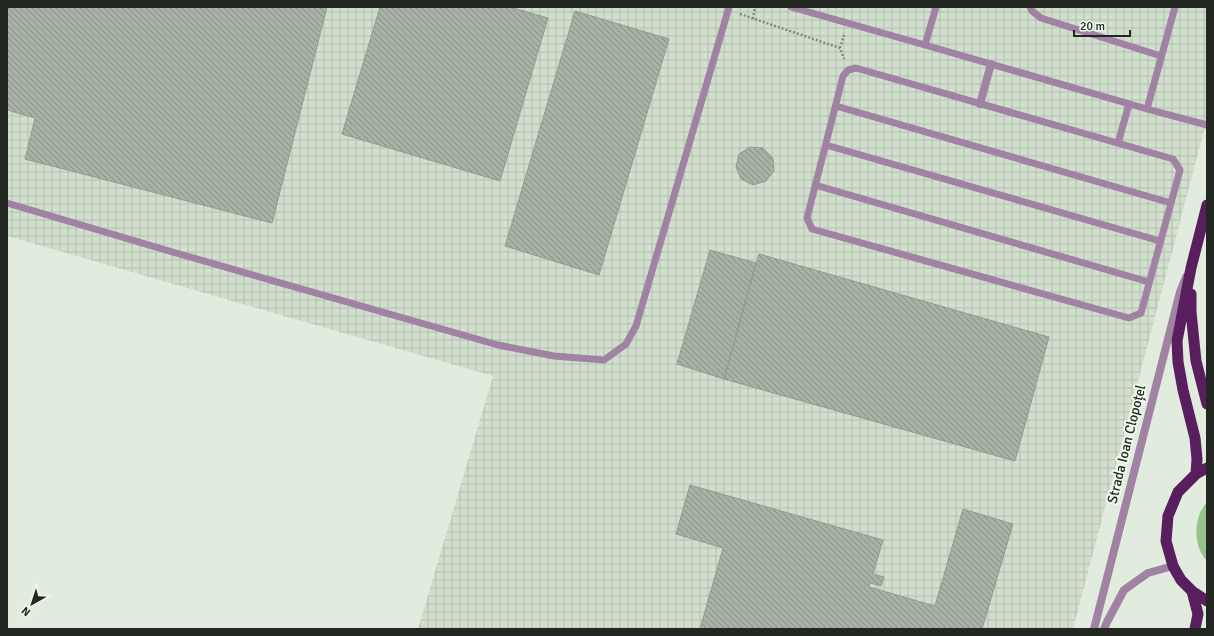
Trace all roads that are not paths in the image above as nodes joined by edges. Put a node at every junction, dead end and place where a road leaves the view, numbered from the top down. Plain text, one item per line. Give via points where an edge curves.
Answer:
1 (791, 7) edge
2 (936, 7) edge
3 (1030, 7) edge
4 (1174, 7) edge
5 (728, 9) edge
6 (925, 45) junction
7 (1161, 56) junction
8 (991, 64) junction
9 (980, 104) junction
10 (1129, 104) junction
11 (836, 106) junction
12 (1147, 109) junction
13 (1207, 125) edge
14 (1118, 143) junction
15 (826, 145) junction
16 (815, 185) junction
17 (7, 203) edge
18 (1171, 203) junction
19 (1207, 205) edge
20 (1160, 241) junction
21 (1191, 268) junction
22 (1149, 282) junction
23 (1207, 404) edge
24 (1207, 468) edge
25 (1196, 474) junction
26 (1173, 566) junction
27 (1192, 591) junction
28 (1207, 600) edge
29 (1094, 629) edge
30 (1104, 629) edge
31 (1196, 629) edge

1 - 6 lane
2 - 6 lane
3 - 7 lane via 1041,18
4 - 7 lane
5 - 17 lane via 636,326 626,344 604,360 554,356 498,345
6 - 8 lane
7 - 12 lane
8 - 9 street
8 - 10 lane
9 - 11 lane via 856,68 848,70 843,76
9 - 14 lane
10 - 12 lane
10 - 14 lane
11 - 15 lane
11 - 18 lane
12 - 13 lane
14 - 18 lane via 1173,159 1180,170
15 - 16 lane
15 - 20 lane
16 - 22 lane
16 - 22 lane via 807,218 812,229 1129,318 1141,313
18 - 20 lane
19 - 21 highway, Strada Ioan Clopoțel
20 - 22 lane
21 - 23 highway, Strada Ioan Clopoțel via 1191,312 1196,361
21 - 25 highway, Strada Ioan Clopoțel via 1177,341 1182,390 1195,438
21 - 29 street, Strada Ioan Clopoțel via 1180,292
24 - 25 highway
25 - 26 highway via 1178,492 1168,516 1166,541
26 - 27 highway via 1181,580
26 - 30 street via 1148,573 1124,590
27 - 28 highway
27 - 31 highway via 1198,614

